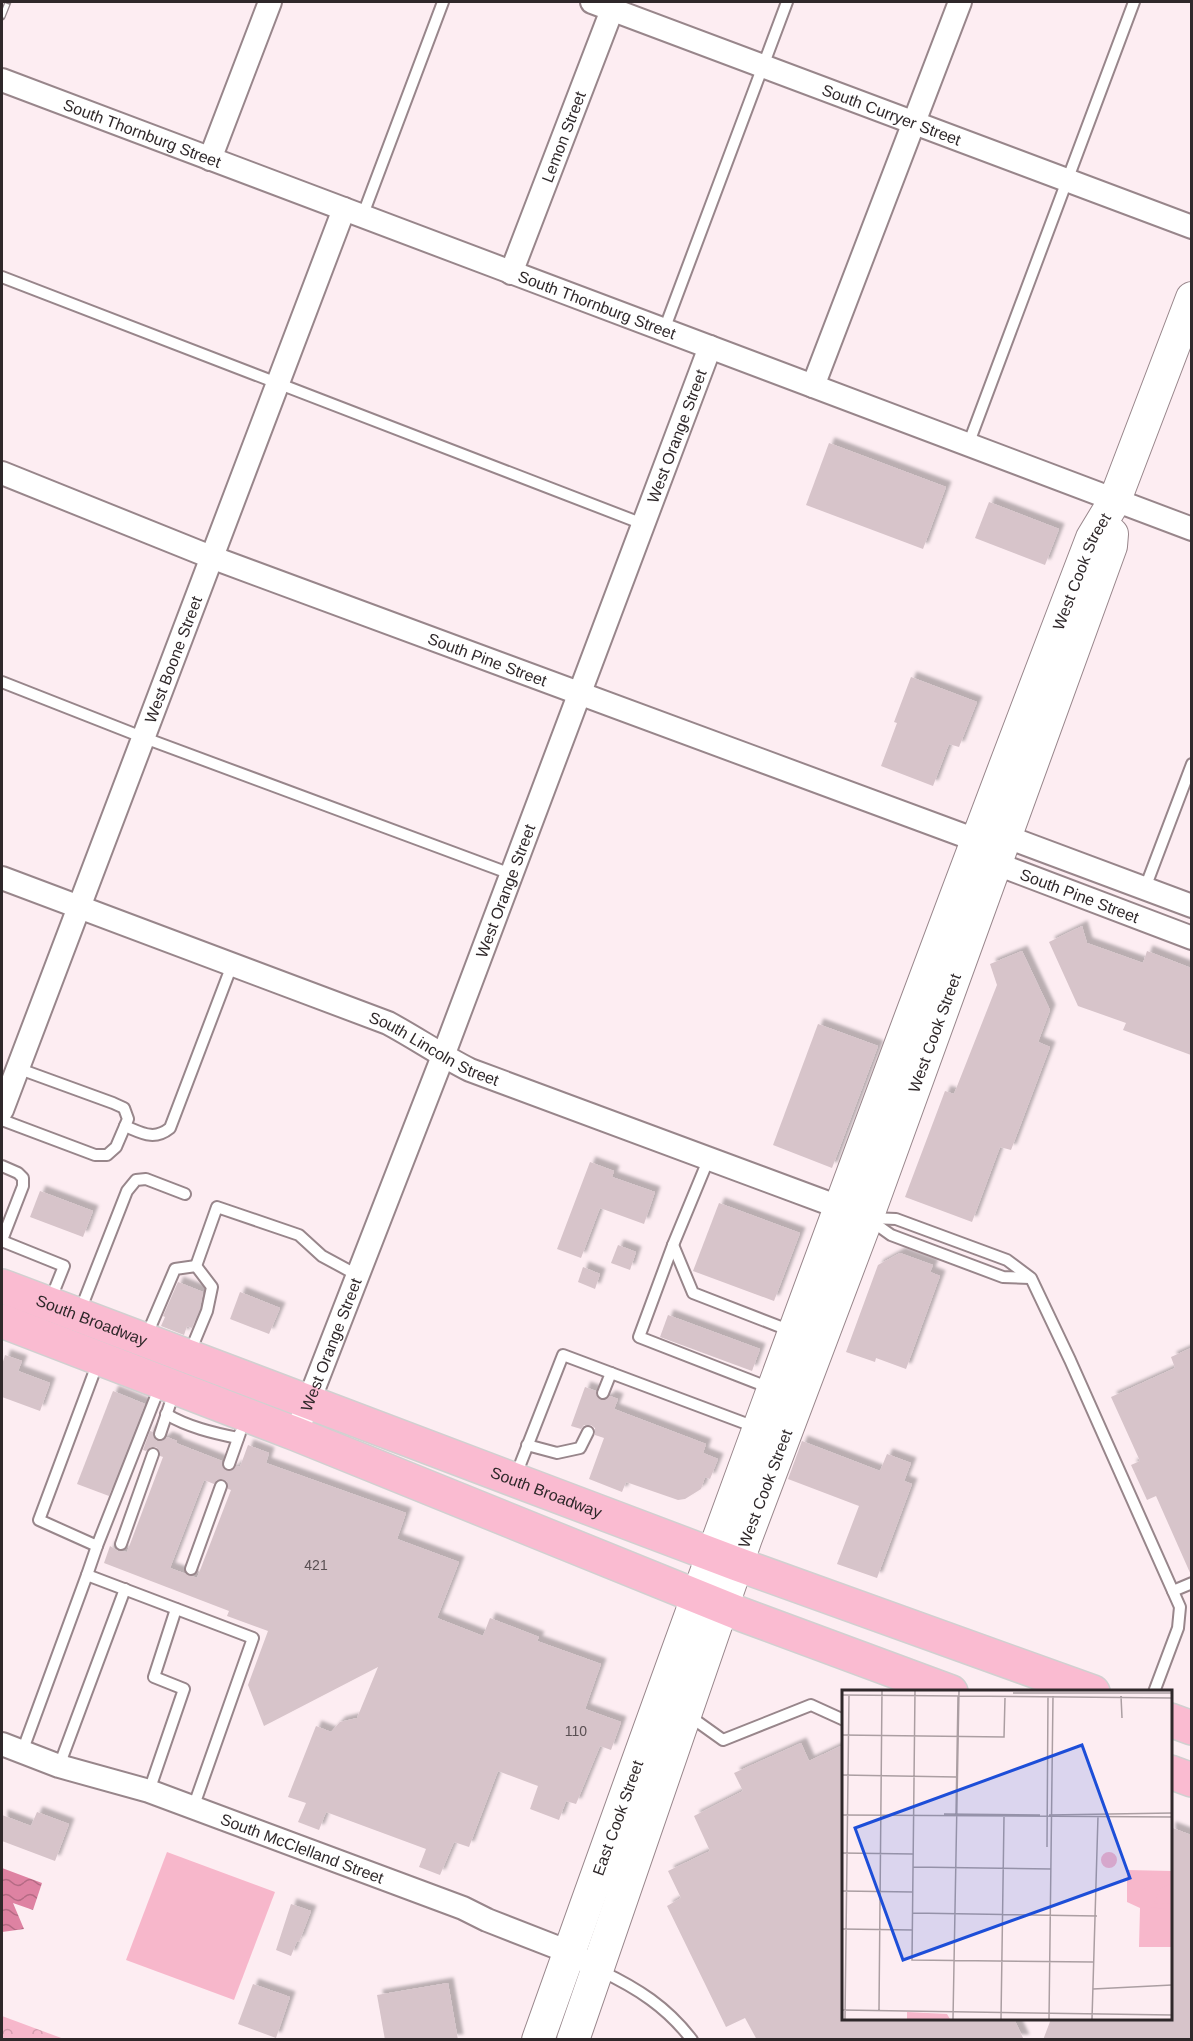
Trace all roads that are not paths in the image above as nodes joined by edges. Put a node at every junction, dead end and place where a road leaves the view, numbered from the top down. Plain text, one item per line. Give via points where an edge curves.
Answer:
1 (270, 2) edge
2 (443, 2) edge
3 (787, 2) edge
4 (960, 2) edge
5 (1134, 2) edge
6 (606, 4) edge
7 (763, 66) junction
8 (2, 80) edge
9 (914, 123) junction
10 (210, 159) junction
11 (1067, 181) junction
12 (353, 213) junction
13 (1191, 227) edge
14 (511, 273) junction
15 (2, 277) edge
16 (1191, 298) edge
17 (664, 330) junction
18 (710, 347) junction
19 (278, 382) junction
20 (813, 386) junction
21 (969, 445) junction
22 (2, 473) edge
23 (1115, 500) junction
24 (644, 524) junction
25 (1191, 529) edge
26 (211, 557) junction
27 (2, 682) edge
28 (580, 693) junction
29 (142, 737) junction
30 (1191, 764) edge
31 (976, 840) junction
32 (1002, 850) junction
33 (511, 874) junction
34 (2, 878) edge
35 (1144, 888) junction
36 (1191, 906) edge
37 (78, 908) junction
38 (1191, 938) edge
39 (232, 965) junction
40 (442, 1056) junction
41 (17, 1068) junction
42 (2, 1110) edge
43 (2, 1120) edge
44 (125, 1126) junction
45 (709, 1158) junction
46 (2, 1166) edge
47 (185, 1194) dead end
48 (853, 1212) junction
49 (2, 1241) edge
50 (673, 1245) junction
51 (196, 1266) junction
52 (357, 1275) junction
53 (1031, 1278) junction
54 (2, 1286) edge
55 (64, 1309) junction
56 (2, 1321) edge
57 (794, 1332) junction
58 (145, 1340) junction
59 (188, 1356) junction
60 (99, 1359) junction
61 (611, 1373) junction
62 (773, 1389) junction
63 (603, 1393) dead end
64 (168, 1395) junction
65 (309, 1402) junction
66 (242, 1426) junction
67 (758, 1428) junction
68 (588, 1432) dead end
69 (160, 1434) dead end
70 (296, 1434) junction
71 (527, 1445) junction
72 (153, 1454) dead end
73 (229, 1464) dead end
74 (514, 1480) junction
75 (221, 1486) dead end
76 (121, 1544) dead end
77 (97, 1546) junction
78 (725, 1559) junction
79 (191, 1569) dead end
80 (87, 1575) junction
81 (1191, 1583) edge
82 (125, 1589) junction
83 (1173, 1591) junction
84 (709, 1601) junction
85 (177, 1609) junction
86 (946, 1690) edge
87 (1087, 1690) edge
88 (1155, 1690) edge
89 (686, 1713) junction
90 (842, 1720) edge
91 (1172, 1721) edge
92 (1191, 1728) edge
93 (12, 1748) edge
94 (59, 1766) junction
95 (1172, 1773) edge
96 (1191, 1780) edge
97 (149, 1791) junction
98 (193, 1808) junction
99 (569, 1952) junction
100 (598, 1969) junction
101 (538, 2040) edge
102 (573, 2040) edge
103 (692, 2040) edge

1 - 10 street
2 - 12 lane
3 - 7 lane
4 - 9 street
5 - 11 lane
6 - 7 street, South Curryer Street
6 - 14 street, Lemon Street
7 - 9 street, South Curryer Street
7 - 17 lane
8 - 10 street, South Thornburg Street
9 - 11 street, South Curryer Street
9 - 20 street
10 - 12 street, South Thornburg Street
11 - 13 street, South Curryer Street
11 - 21 lane
12 - 14 street, South Thornburg Street
12 - 19 street, West Boone Street
14 - 17 street, South Thornburg Street
15 - 19 lane
16 - 23 street, West Cook Street
17 - 18 street, South Thornburg Street
18 - 20 street, South Thornburg Street
18 - 24 street, West Orange Street
19 - 24 lane
19 - 26 street, West Boone Street
20 - 21 street, South Thornburg Street
21 - 23 street, South Thornburg Street
22 - 26 street, South Pine Street
23 - 25 street, South Thornburg Street
23 - 31 street, West Cook Street via 1092,538
23 - 32 street, West Cook Street via 1111,546
24 - 28 street, West Orange Street
26 - 28 street, South Pine Street
26 - 29 street, West Boone Street
27 - 29 lane
28 - 31 street, South Pine Street
28 - 33 street, West Orange Street
29 - 33 lane
29 - 37 street, West Boone Street
30 - 35 lane
31 - 32 street, South Pine Street
31 - 48 street, West Cook Street
32 - 35 street, South Pine Street
32 - 38 street, South Pine Street
32 - 48 street, West Cook Street
33 - 40 street, West Orange Street
34 - 37 street, South Lincoln Street
35 - 36 street, South Pine Street
37 - 39 street, South Lincoln Street
37 - 41 street, West Boone Street
39 - 40 street, South Lincoln Street via 388,1023
39 - 44 lane via 170,1128 150,1136
40 - 45 street, South Lincoln Street via 470,1070
40 - 52 street, West Orange Street
41 - 42 street, West Boone Street
41 - 44 lane via 124,1108 128,1119
43 - 44 lane via 95,1155 106,1155 116,1147
45 - 48 street, South Lincoln Street
45 - 50 lane
46 - 49 lane via 18,1173 23,1186
47 - 55 lane via 146,1179 136,1180
48 - 53 lane via 891,1235 1003,1277
48 - 53 lane via 896,1219 1008,1260
48 - 57 street, West Cook Street
48 - 78 street, West Cook Street
49 - 55 lane via 64,1266
50 - 57 lane via 693,1293
50 - 62 lane via 639,1337
51 - 52 lane via 217,1207 299,1235 322,1256
51 - 58 lane via 175,1269
51 - 59 lane via 212,1287 207,1311
52 - 65 street, West Orange Street
53 - 83 lane
54 - 55 main road, South Broadway
55 - 58 main road, South Broadway
56 - 60 main road, South Broadway
57 - 62 street, West Cook Street
58 - 59 main road, South Broadway
59 - 65 main road, South Broadway
60 - 64 main road, South Broadway
60 - 77 lane via 39,1520
61 - 63 lane
61 - 67 lane
61 - 71 lane via 562,1355
62 - 67 street, West Cook Street
64 - 66 main road, South Broadway
64 - 69 lane
64 - 77 lane
65 - 70 street, West Orange Street
65 - 74 main road, South Broadway
66 - 70 main road, South Broadway
66 - 73 lane
67 - 78 street, West Cook Street
68 - 71 lane via 580,1448 557,1453
70 - 84 main road, South Broadway
71 - 74 lane
72 - 76 lane
74 - 78 main road, South Broadway
75 - 79 lane
77 - 80 lane
78 - 84 street
78 - 87 main road, South Broadway
80 - 82 lane
80 - 93 lane
81 - 83 lane
82 - 85 lane
82 - 94 lane
83 - 88 lane via 1180,1607 1178,1628
84 - 86 main road, South Broadway
84 - 89 street, East Cook Street
84 - 99 street, East Cook Street
85 - 97 lane via 154,1677 184,1689
85 - 98 lane via 253,1638
89 - 90 lane via 723,1740 811,1705
89 - 100 street, East Cook Street
91 - 92 main road
93 - 94 street, South McClelland Street
94 - 97 street, South McClelland Street
95 - 96 main road
97 - 98 street, South McClelland Street
98 - 99 street, South McClelland Street via 463,1908
99 - 100 street, South McClelland Street
99 - 101 street, East Cook Street
100 - 102 street, East Cook Street
100 - 103 lane via 650,1997

